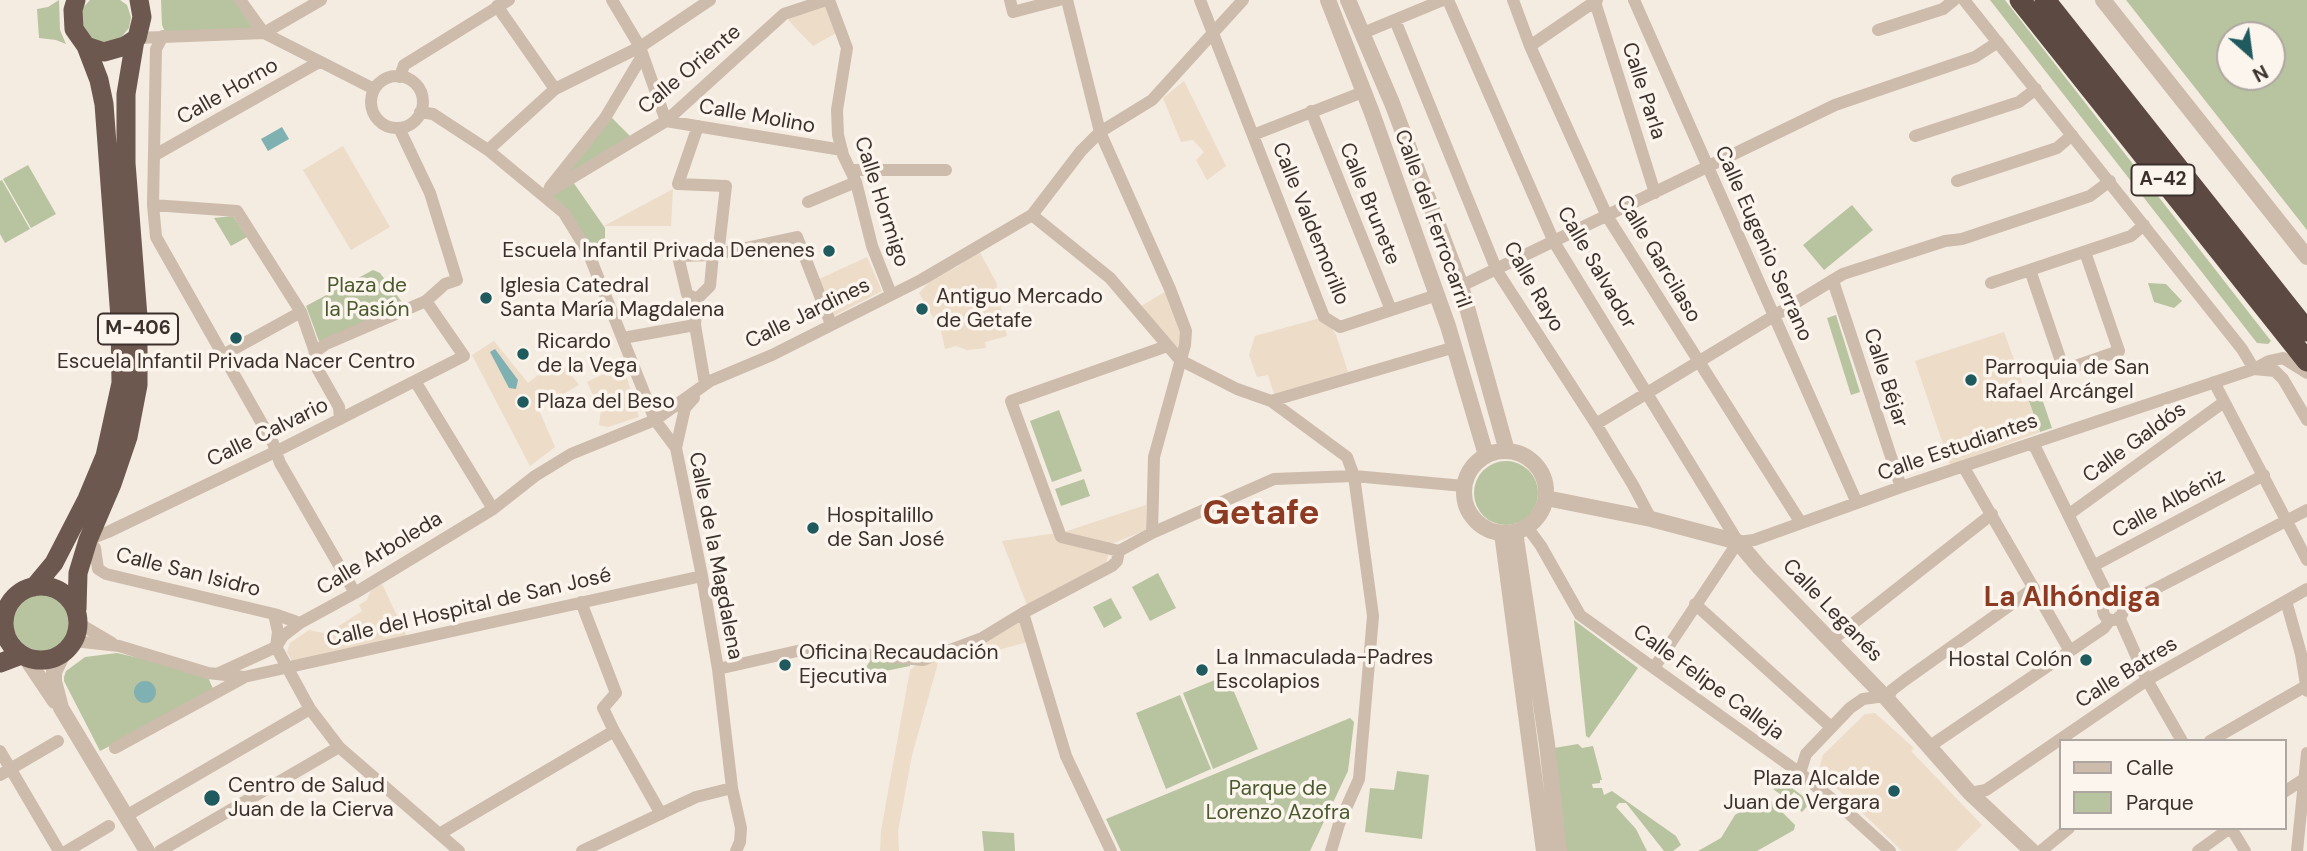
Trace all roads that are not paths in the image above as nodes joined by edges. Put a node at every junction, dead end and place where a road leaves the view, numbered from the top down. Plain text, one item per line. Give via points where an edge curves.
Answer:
1 (76, 0) edge
2 (139, 0) edge
3 (240, 0) edge
4 (321, 0) edge
5 (612, 0) edge
6 (710, 0) edge
7 (778, 0) edge
8 (827, 0) edge
9 (1010, 0) edge
10 (1059, 0) edge
11 (1067, 0) edge
12 (1200, 0) edge
13 (1244, 0) edge
14 (1328, 0) edge
15 (1348, 0) edge
16 (1446, 0) edge
17 (1513, 0) edge
18 (1634, 0) edge
19 (1954, 0) edge
20 (1964, 0) edge
21 (2020, 0) edge
22 (2045, 0) edge
23 (2102, 0) edge
24 (1596, 1) edge
25 (503, 3) edge
26 (788, 13) junction
27 (1395, 20) junction
28 (1878, 30) dead end
29 (264, 33) junction
30 (1363, 33) junction
31 (1212, 35) junction
32 (163, 36) junction
33 (136, 39) junction
34 (1998, 42) junction
35 (86, 46) junction
36 (1530, 46) junction
37 (641, 52) junction
38 (319, 62) junction
39 (400, 77) junction
40 (374, 89) junction
41 (555, 89) junction
42 (2036, 89) junction
43 (1363, 92) junction
44 (1311, 111) junction
45 (420, 112) junction
46 (666, 121) junction
47 (698, 126) junction
48 (399, 128) junction
49 (1100, 132) junction
50 (1253, 135) junction
51 (1915, 135) dead end
52 (2072, 135) junction
53 (488, 150) junction
54 (842, 150) junction
55 (155, 155) junction
56 (1708, 167) junction
57 (946, 170) dead end
58 (853, 176) junction
59 (1957, 181) dead end
60 (2110, 181) junction
61 (1655, 193) junction
62 (543, 195) junction
63 (808, 202) dead end
64 (153, 205) junction
65 (1032, 215) junction
66 (1607, 216) junction
67 (2144, 225) junction
68 (1554, 242) junction
69 (2085, 252) junction
70 (713, 255) junction
71 (2307, 257) edge
72 (2030, 270) junction
73 (1497, 271) junction
74 (1833, 281) junction
75 (1991, 283) dead end
76 (1461, 286) junction
77 (891, 294) junction
78 (1437, 295) junction
79 (697, 299) junction
80 (426, 301) junction
81 (1391, 310) junction
82 (301, 312) junction
83 (1774, 316) junction
84 (831, 324) junction
85 (695, 325) junction
86 (2307, 331) edge
87 (623, 338) junction
88 (1167, 346) junction
89 (1455, 347) junction
90 (315, 352) junction
91 (223, 355) junction
92 (1180, 360) junction
93 (1699, 361) junction
94 (2307, 361) edge
95 (2254, 369) junction
96 (2307, 373) edge
97 (415, 381) junction
98 (2214, 382) junction
99 (705, 384) junction
100 (1648, 393) junction
101 (1271, 401) junction
102 (2224, 402) junction
103 (340, 419) junction
104 (2307, 419) edge
105 (655, 420) junction
106 (1596, 424) junction
107 (2031, 444) junction
108 (676, 448) junction
109 (1507, 451) junction
110 (275, 452) junction
111 (1486, 455) junction
112 (1964, 466) junction
113 (2264, 475) junction
114 (1354, 476) junction
115 (1464, 486) junction
116 (1901, 487) junction
117 (1546, 498) junction
118 (1857, 503) junction
119 (493, 509) junction
120 (2307, 510) edge
121 (1992, 514) junction
122 (2068, 515) junction
123 (1651, 519) junction
124 (2286, 520) junction
125 (1801, 523) junction
126 (1515, 531) junction
127 (1152, 533) junction
128 (88, 540) junction
129 (1738, 542) junction
130 (1119, 551) junction
131 (2307, 560) edge
132 (2093, 566) junction
133 (702, 576) junction
134 (34, 587) junction
135 (2034, 588) junction
136 (2307, 589) edge
137 (355, 593) junction
138 (2286, 601) junction
139 (582, 602) junction
140 (1695, 604) junction
141 (2115, 611) junction
142 (1023, 613) junction
143 (274, 614) junction
144 (300, 624) junction
145 (2, 632) edge
146 (73, 632) junction
147 (1832, 639) junction
148 (119, 646) junction
149 (276, 647) junction
150 (2070, 651) junction
151 (23, 657) junction
152 (0, 663) edge
153 (1654, 668) junction
154 (287, 669) junction
155 (718, 669) junction
156 (217, 674) junction
157 (244, 677) junction
158 (2147, 680) junction
159 (2307, 688) edge
160 (218, 691) junction
161 (1886, 697) junction
162 (61, 708) junction
163 (310, 709) junction
164 (1832, 727) junction
165 (614, 731) junction
166 (2061, 739) edge
167 (2181, 739) edge
168 (2214, 739) edge
169 (58, 741) dead end
170 (2058, 741) edge
171 (1930, 746) junction
172 (339, 747) junction
173 (115, 748) dead end
174 (0, 751) edge
175 (2307, 753) edge
176 (5, 771) edge
177 (1800, 773) junction
178 (2305, 775) edge
179 (732, 788) junction
180 (2286, 790) edge
181 (1970, 793) junction
182 (661, 814) junction
183 (126, 816) junction
184 (110, 825) dead end
185 (2067, 830) edge
186 (2228, 830) edge
187 (2232, 830) edge
188 (441, 833) junction
189 (738, 847) edge
190 (59, 851) edge
191 (67, 851) edge
192 (147, 851) edge
193 (159, 851) edge
194 (459, 851) edge
195 (582, 851) edge
196 (1111, 851) edge
197 (1331, 851) edge
198 (1544, 851) edge
199 (1559, 851) edge
200 (1890, 851) edge
201 (2032, 851) edge
202 (2041, 851) edge
203 (2198, 851) edge
204 (2245, 851) edge
205 (2297, 851) edge

1 - 35 highway, M-406 via 74,29
2 - 33 highway, M-406 via 142,17
3 - 29 street
4 - 29 street
5 - 37 street
6 - 37 street
7 - 26 street
8 - 26 street, Calle Oriente
8 - 54 street, Calle Hormigo via 848,48 837,110
9 - 10 street via 1013,12
11 - 49 street
12 - 31 street, Calle Valdemorillo
13 - 31 street
14 - 43 street, Calle del Ferrocarril
15 - 30 street, Calle del Ferrocarril
16 - 27 street
16 - 68 street, Calle Salvador
17 - 36 street, Calle Garcilaso
18 - 56 street, Calle Eugenio Serrano
19 - 28 street via 1943,9
20 - 34 street
21 - 94 highway, A-42
22 - 86 highway, A-42
23 - 71 street
24 - 36 street
24 - 61 street, Calle Parla
25 - 39 street via 404,65
25 - 41 street
26 - 46 street, Calle Oriente
27 - 30 street
27 - 73 street, Calle Rayo
29 - 32 street
29 - 38 street
30 - 76 street, Calle del Ferrocarril
31 - 49 street via 1152,100
31 - 50 street, Calle Valdemorillo
32 - 33 street
32 - 55 street via 156,48
33 - 35 highway via 104,52
33 - 128 highway, M-406 via 126,94 126,149 138,385 128,437
34 - 42 street
34 - 56 street via 1975,57 1835,105
35 - 134 highway, M-406 via 104,104 121,383 105,456 87,499 54,563
36 - 66 street, Calle Garcilaso
37 - 41 street
37 - 46 street
37 - 62 street via 605,118
38 - 40 street
38 - 55 street, Calle Horno
39 - 40 street via 385,79
39 - 45 street via 419,89
40 - 48 street via 371,104 376,118
41 - 53 street
42 - 51 street via 2019,102
42 - 52 street
43 - 44 street
43 - 78 street, Calle del Ferrocarril
44 - 50 street
44 - 81 street, Calle Brunete
45 - 48 street via 412,123
45 - 53 street, Calle de la Magdalena via 433,114
46 - 47 street, Calle Molino
46 - 62 street, Calle Oriente
47 - 54 street, Calle Molino
47 - 70 street via 678,184 726,186 719,247
48 - 80 street via 430,193 457,280
49 - 65 street
49 - 92 street via 1186,331
50 - 81 street, Calle Valdemorillo via 1324,317 1340,327
52 - 59 street via 2057,148
52 - 60 street
53 - 62 street, Calle de la Magdalena
54 - 58 street, Calle Hormigo
55 - 64 street
56 - 61 street
56 - 83 street, Calle Eugenio Serrano
57 - 58 street
58 - 63 street
58 - 77 street, Calle Hormigo
60 - 67 street
60 - 74 street via 2090,196 1843,274
61 - 66 street
62 - 87 street, Calle de la Magdalena via 564,213 588,252
64 - 82 street via 237,211
64 - 91 street via 156,237
65 - 77 street, Calle Jardines
65 - 88 street via 1110,278
66 - 68 street
66 - 93 street, Calle Garcilaso
67 - 69 street via 2131,236
67 - 95 street
68 - 73 street
68 - 100 street, Calle Salvador
69 - 72 street
69 - 72 street via 2119,351 2064,370
70 - 79 street via 710,286
70 - 79 street via 678,256 687,294
70 - 84 street via 797,237
72 - 75 street
73 - 76 street
73 - 106 street, Calle Rayo
74 - 83 street
74 - 116 street, Calle Béjar
76 - 109 street, Calle del Ferrocarril
77 - 84 street, Calle Jardines
78 - 81 street, Calle Valdemorillo
78 - 89 street, Calle del Ferrocarril
79 - 85 street
80 - 90 street
80 - 97 street, Calle Calvario via 464,356
82 - 90 street
82 - 91 street
83 - 93 street
83 - 118 street, Calle Eugenio Serrano
84 - 99 street, Calle Jardines
85 - 87 street
85 - 99 street
87 - 105 street, Calle de la Magdalena
88 - 92 street
88 - 130 street via 1010,401 1061,537
89 - 101 street
89 - 111 street, Calle del Ferrocarril
90 - 103 street via 313,362 339,407
91 - 110 street
92 - 101 street
92 - 127 street via 1154,457
93 - 100 street
93 - 125 street, Calle Garcilaso
95 - 96 street, Calle Estudiantes via 2283,358
95 - 98 street, Calle Estudiantes
95 - 104 street via 2275,371
97 - 103 street, Calle Calvario
97 - 119 street
98 - 102 street
98 - 107 street, Calle Estudiantes
99 - 105 street, Calle Jardines
99 - 108 street, Calle Jardines via 685,408
100 - 106 street
100 - 129 street, Calle Salvador
101 - 114 street via 1348,457
102 - 113 street
102 - 122 street, Calle Galdós
103 - 110 street, Calle Calvario
105 - 108 street, Calle de la Magdalena
105 - 119 street, Calle Arboleda via 571,454
106 - 123 street, Calle Rayo
107 - 112 street, Calle Estudiantes
107 - 122 street
108 - 133 street, Calle de la Magdalena
109 - 111 street
109 - 117 street via 1521,454 1539,469
110 - 128 street, Calle Calvario
110 - 137 street
111 - 115 street via 1471,468
112 - 116 street, Calle Estudiantes
112 - 121 street
113 - 124 street
113 - 132 street, Calle Albéniz
114 - 115 street
114 - 127 street via 1274,479
114 - 197 street via 1374,616 1359,779
115 - 126 street via 1472,518 1490,531
116 - 118 street, Calle Estudiantes
117 - 123 street
117 - 126 street via 1542,510
118 - 125 street, Calle Estudiantes
119 - 137 street, Calle Arboleda
120 - 124 street
121 - 135 street
121 - 147 street
122 - 132 street
123 - 129 street
124 - 131 street
124 - 141 street
125 - 129 street, Calle Estudiantes
126 - 153 street, Calle Felipe Calleja via 1541,546 1580,615
126 - 198 street
126 - 199 street
127 - 130 street
128 - 143 street, Calle San Isidro via 95,548 98,569 106,574
128 - 146 highway, M-406 via 78,573
129 - 140 street
129 - 147 street, Calle Leganés
130 - 142 street via 1112,566
132 - 141 street
133 - 139 street, Calle del Hospital de San José
133 - 155 street, Calle de la Magdalena
134 - 145 highway, M-406 via 9,605
134 - 146 highway via 46,586 67,596
135 - 150 street
135 - 161 street
136 - 138 street, Calle Batres
137 - 144 street, Calle Arboleda
138 - 158 street, Calle Batres
138 - 159 street
139 - 154 street, Calle del Hospital de San José
139 - 165 street via 616,693 603,708
140 - 153 street
140 - 164 street
141 - 150 street via 2104,628
141 - 158 street
142 - 155 street via 982,638 923,660 806,649
142 - 196 street via 1066,757
143 - 144 street, Calle San Isidro
143 - 149 street
144 - 149 street, Calle Arboleda
145 - 151 highway, M-406
146 - 148 street
146 - 148 street
146 - 151 highway via 49,659
146 - 162 street via 54,673
147 - 161 street, Calle Leganés
148 - 156 street
149 - 154 street
149 - 156 street, Calle Arboleda
150 - 171 street
151 - 152 highway
151 - 162 street
153 - 177 street, Calle Felipe Calleja
154 - 157 street, Calle del Hospital de San José
154 - 163 street
155 - 179 street, Calle de la Magdalena
156 - 157 street, Calle del Hospital de San José
156 - 160 street
157 - 160 street, Calle del Hospital de San José
158 - 166 street, Calle Batres
158 - 167 street
159 - 168 street
160 - 173 street, Calle del Hospital de San José
161 - 164 street via 1864,699
161 - 171 street, Calle Leganés
162 - 183 street
163 - 172 street
163 - 183 street
164 - 177 street via 1806,754
165 - 182 street
165 - 188 street
169 - 176 street
170 - 181 street, Calle Batres via 1986,790
171 - 181 street, Calle Leganés
172 - 188 street
172 - 193 street
174 - 176 street
175 - 178 street
176 - 190 street
177 - 200 street, Calle Felipe Calleja
178 - 180 street
178 - 205 street
179 - 182 street via 696,797
179 - 189 street, Calle de la Magdalena via 741,828
181 - 201 street, Calle Leganés
182 - 195 street
183 - 192 street
184 - 191 street
185 - 202 street
186 - 203 street
187 - 204 street
188 - 194 street

